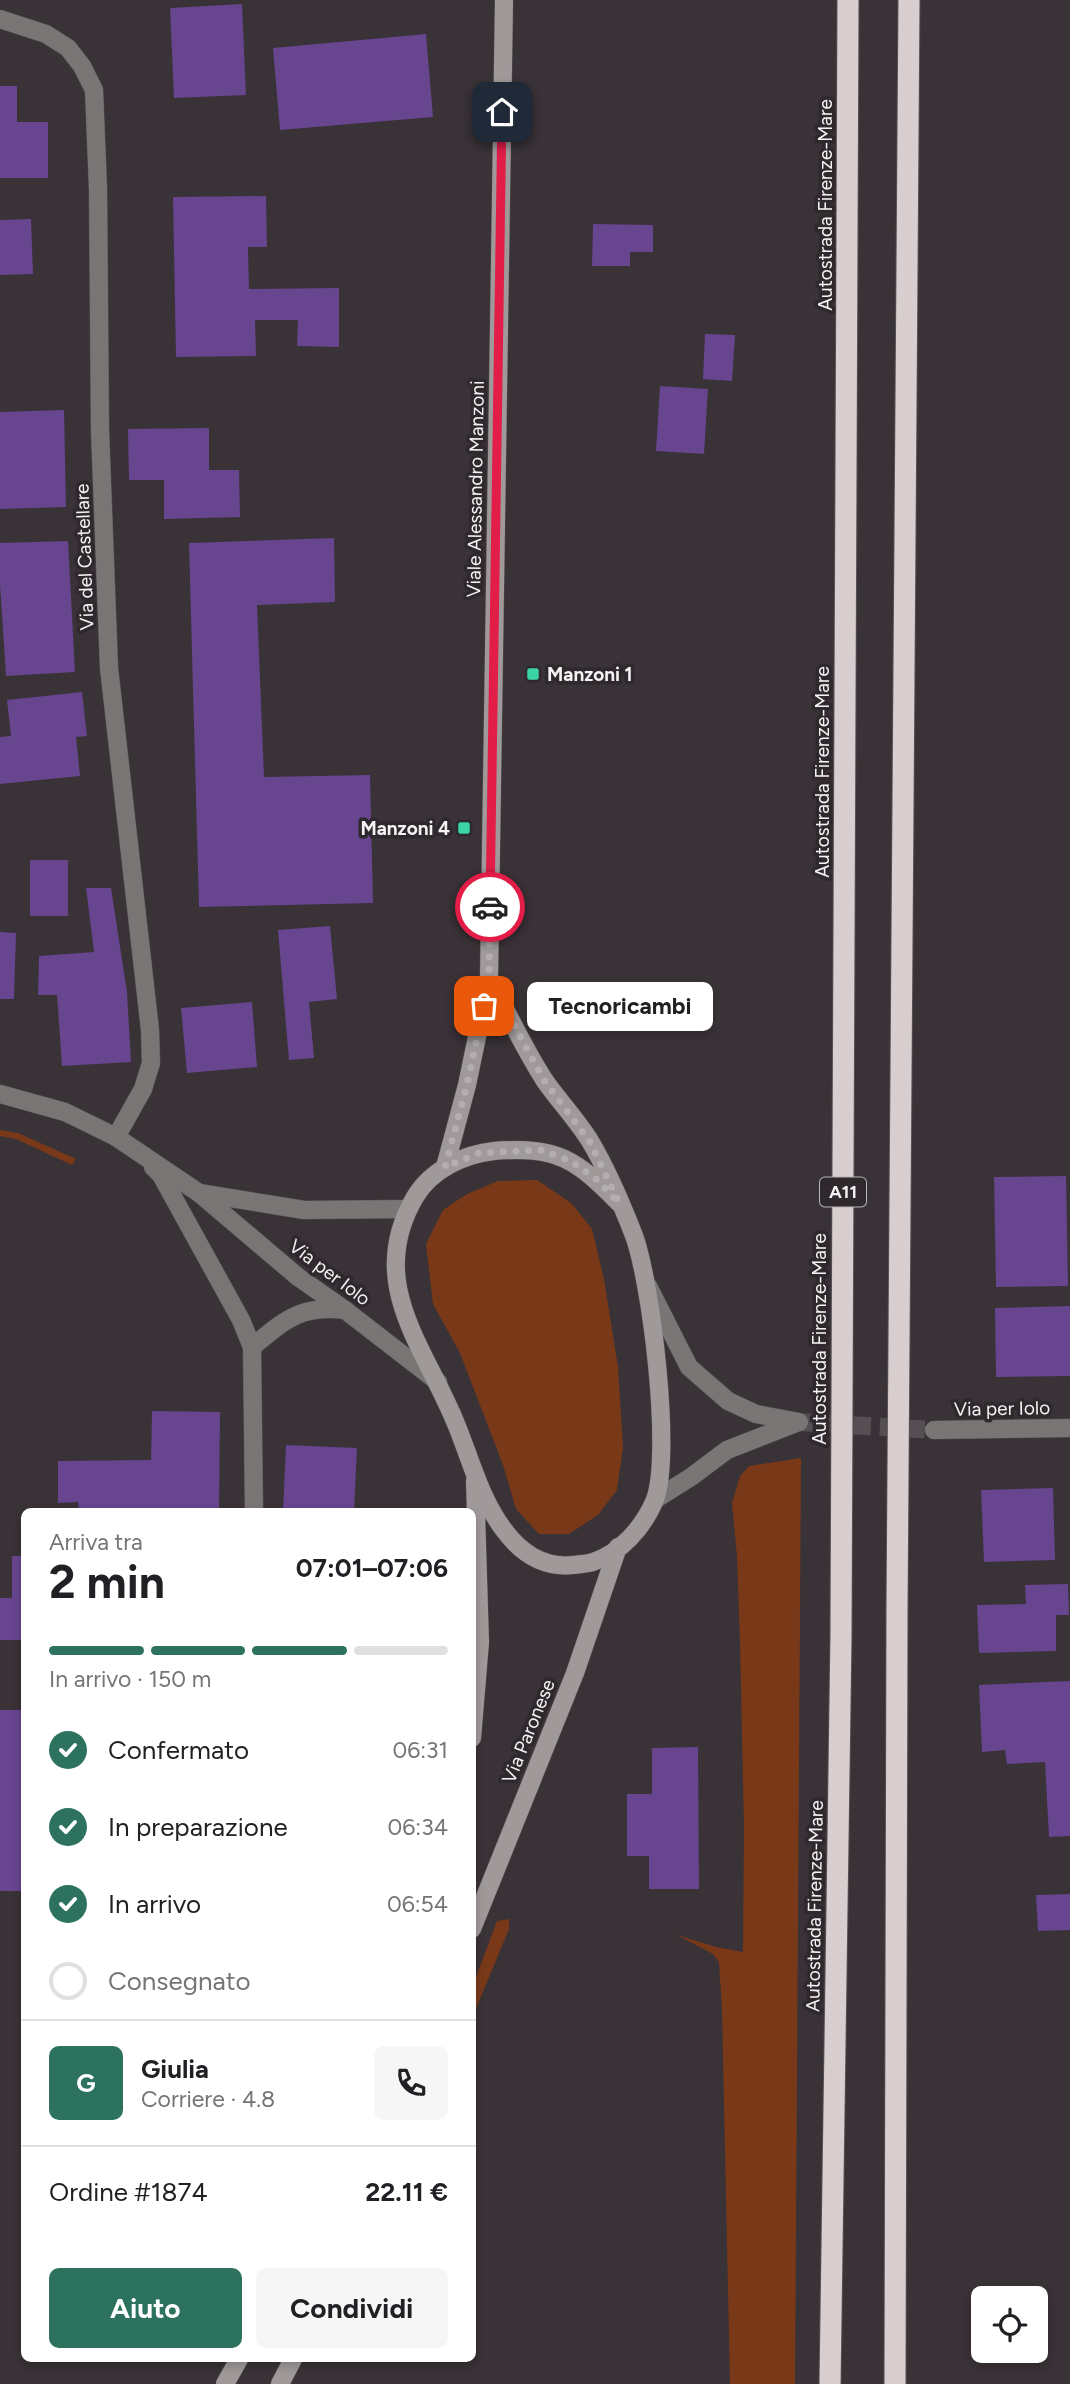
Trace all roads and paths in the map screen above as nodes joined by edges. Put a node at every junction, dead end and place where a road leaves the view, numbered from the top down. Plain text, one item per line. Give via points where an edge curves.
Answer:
1 (504, 0) edge
2 (848, 0) edge
3 (909, 0) edge
4 (0, 19) edge
5 (489, 979) junction
6 (0, 1094) edge
7 (116, 1137) junction
8 (137, 1152) junction
9 (445, 1167) junction
10 (199, 1193) junction
11 (619, 1203) junction
12 (408, 1209) junction
13 (648, 1286) junction
14 (345, 1310) junction
15 (252, 1347) junction
16 (438, 1382) junction
17 (1070, 1428) edge
18 (934, 1430) tunnel mouth
19 (474, 1478) junction
20 (656, 1499) junction
21 (254, 1508) edge
22 (475, 1508) edge
23 (476, 1533) edge
24 (618, 1547) junction
25 (476, 1690) edge
26 (476, 1919) edge
27 (237, 2362) edge
28 (291, 2362) edge
29 (225, 2384) edge
30 (280, 2384) edge
31 (830, 2384) edge
32 (895, 2384) edge

1 - 5 street, Viale Alessandro Manzoni
2 - 31 highway, Autostrada Firenze-Mare / A11 via 841,1635
3 - 32 highway
4 - 7 street, Via del Castellare via 46,34 68,48 93,90 109,668 151,1063 143,1089
5 - 9 street, Viale Alessandro Manzoni
5 - 11 street via 544,1080 590,1142
6 - 7 street, Via per Iolo via 65,1112
7 - 8 street, Via per Iolo
8 - 10 street, Via per Iolo
8 - 15 street via 161,1175
9 - 11 street via 479,1153 541,1150 571,1161
9 - 12 street via 422,1185
10 - 12 street, Via per Iolo via 304,1210
10 - 14 street, Via per Iolo via 298,1277
11 - 13 street
12 - 16 street via 397,1239 394,1269 413,1335
13 - 20 street via 660,1410
13 - 20 street via 689,1367 728,1401 799,1422 727,1450
14 - 15 street via 324,1308 289,1316
14 - 16 street, Via per Iolo
15 - 21 street
16 - 19 street
17 - 18 street, Via per Iolo
19 - 22 street
19 - 24 street via 504,1530 541,1562 563,1566 594,1562
20 - 24 street via 640,1529
23 - 25 street via 480,1642
24 - 26 street, Via Paronese via 575,1673
27 - 29 street
28 - 30 street

